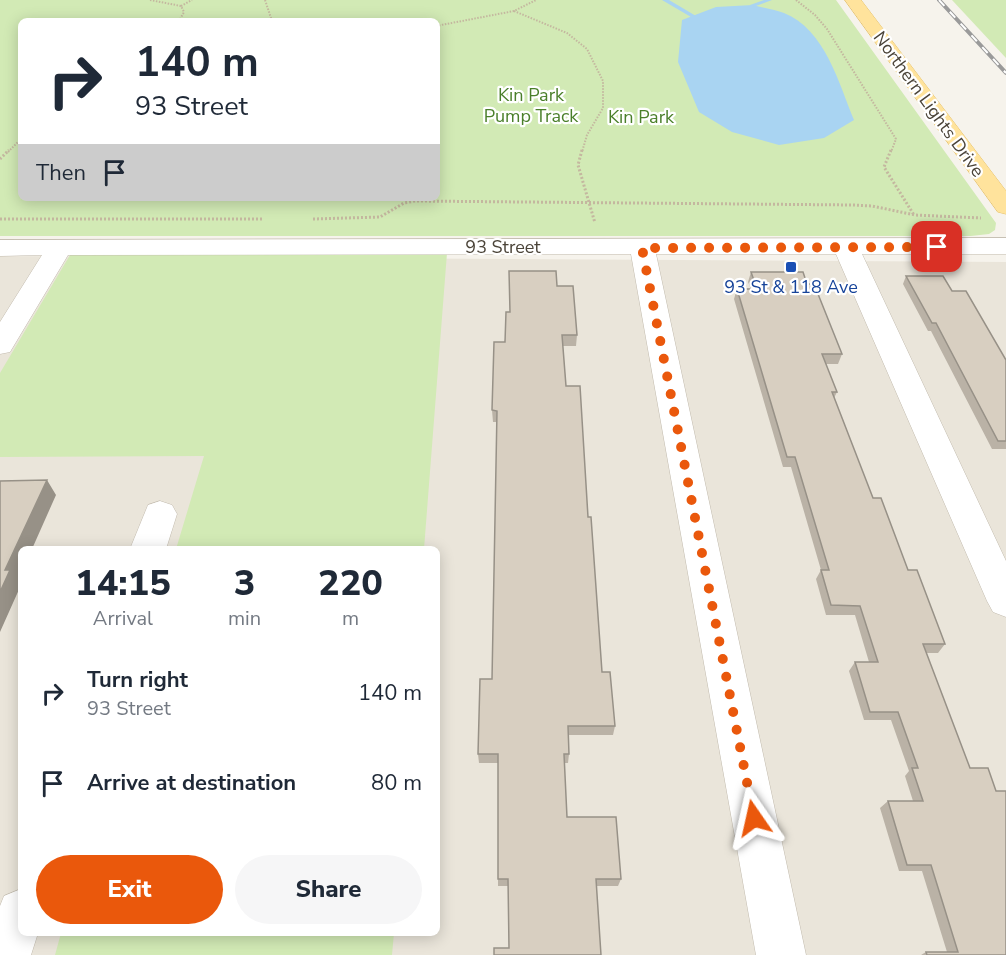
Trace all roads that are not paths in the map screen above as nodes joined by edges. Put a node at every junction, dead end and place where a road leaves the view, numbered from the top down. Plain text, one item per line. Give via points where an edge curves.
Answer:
1 (853, 0) edge
2 (1006, 207) edge
3 (1006, 246) edge
4 (60, 247) junction
5 (846, 247) junction
6 (0, 248) edge
7 (642, 248) junction
8 (0, 345) edge
9 (160, 514) dead end
10 (149, 546) edge
11 (1006, 601) edge
12 (18, 921) edge
13 (6, 955) edge
14 (781, 955) edge

1 - 2 main road, Northern Lights Drive
3 - 5 street, 93 Street
4 - 6 street, 93 Street
4 - 7 street, 93 Street
4 - 8 street
5 - 7 street, 93 Street
5 - 11 street
7 - 14 street
9 - 10 street
12 - 13 street

